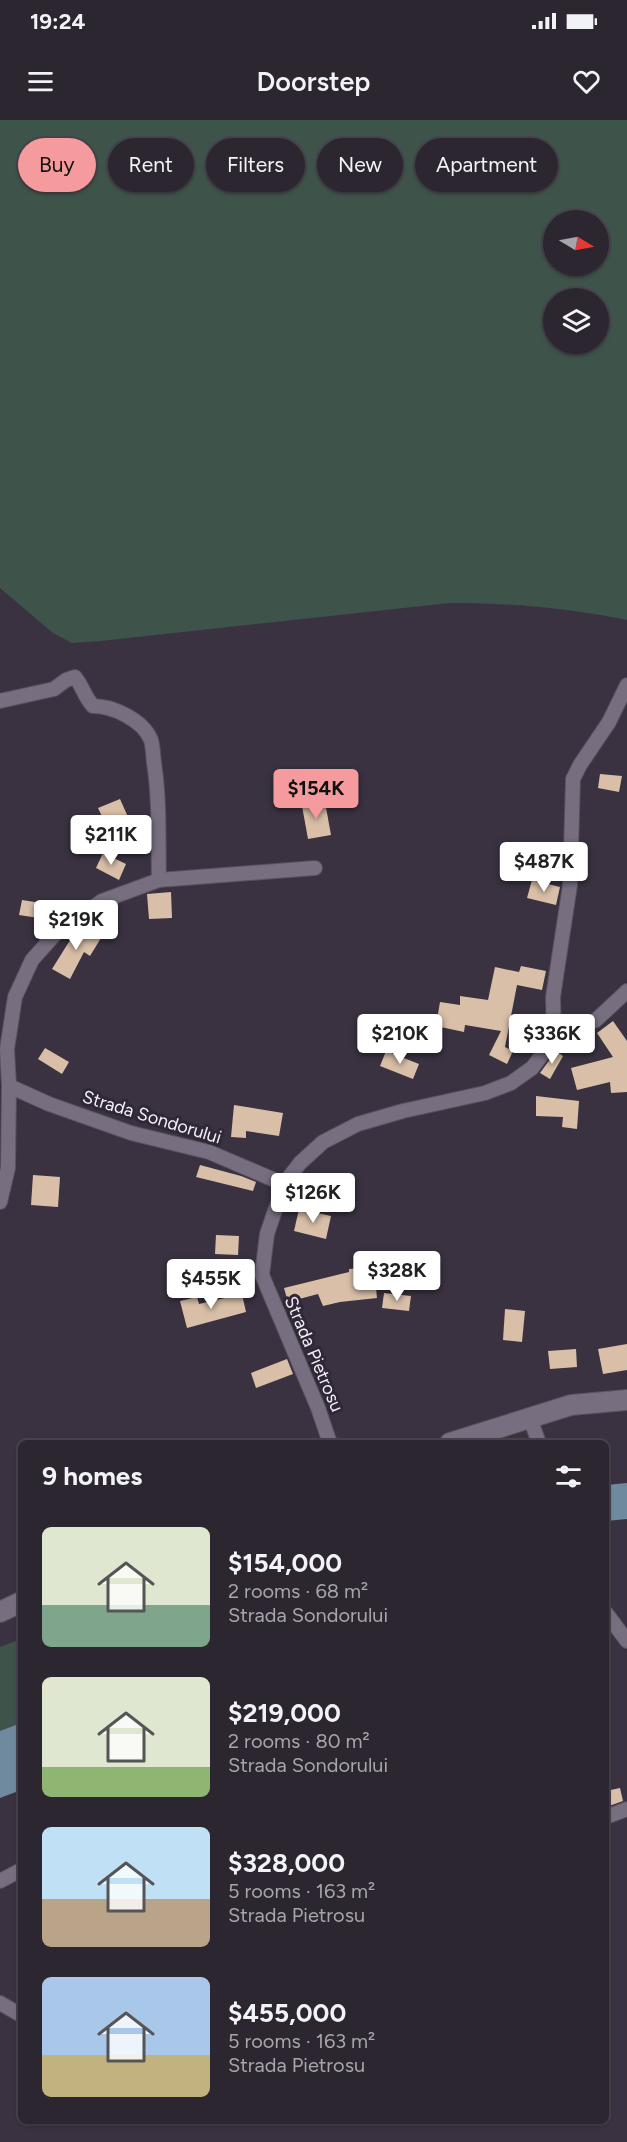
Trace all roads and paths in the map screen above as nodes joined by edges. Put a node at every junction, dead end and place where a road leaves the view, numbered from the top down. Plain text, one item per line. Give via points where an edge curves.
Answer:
1 (627, 685) edge
2 (0, 701) edge
3 (315, 868) dead end
4 (159, 880) junction
5 (627, 991) edge
6 (554, 1039) junction
7 (9, 1086) junction
8 (284, 1184) junction
9 (0, 1202) edge
10 (627, 1400) edge
11 (530, 1418) junction
12 (329, 1440) edge
13 (460, 1440) edge
14 (538, 1440) edge
15 (18, 1603) edge
16 (0, 1612) edge
17 (609, 1617) edge
18 (627, 1641) edge
19 (627, 1809) edge
20 (609, 1816) edge
21 (18, 1872) edge
22 (0, 1881) edge
23 (0, 2003) edge
24 (18, 2013) edge

1 - 6 street via 573,779 570,885 553,997
2 - 4 street via 54,689 75,677 93,706 120,711 143,728 151,740 157,783
3 - 4 street
4 - 7 street via 102,901 57,932 32,960 15,997 7,1049
5 - 6 street, Strada Pietrosu via 596,1020
6 - 8 street, Strada Pietrosu via 532,1068 500,1089 394,1113 339,1133 312,1152
7 - 8 street, Strada Sondorului via 131,1133 208,1152
7 - 9 street via 8,1168
8 - 12 street, Strada Pietrosu via 267,1234 262,1275
10 - 11 main road via 571,1405
11 - 13 main road
11 - 14 street
15 - 16 main road
17 - 18 street
19 - 20 street
21 - 22 street
23 - 24 street

